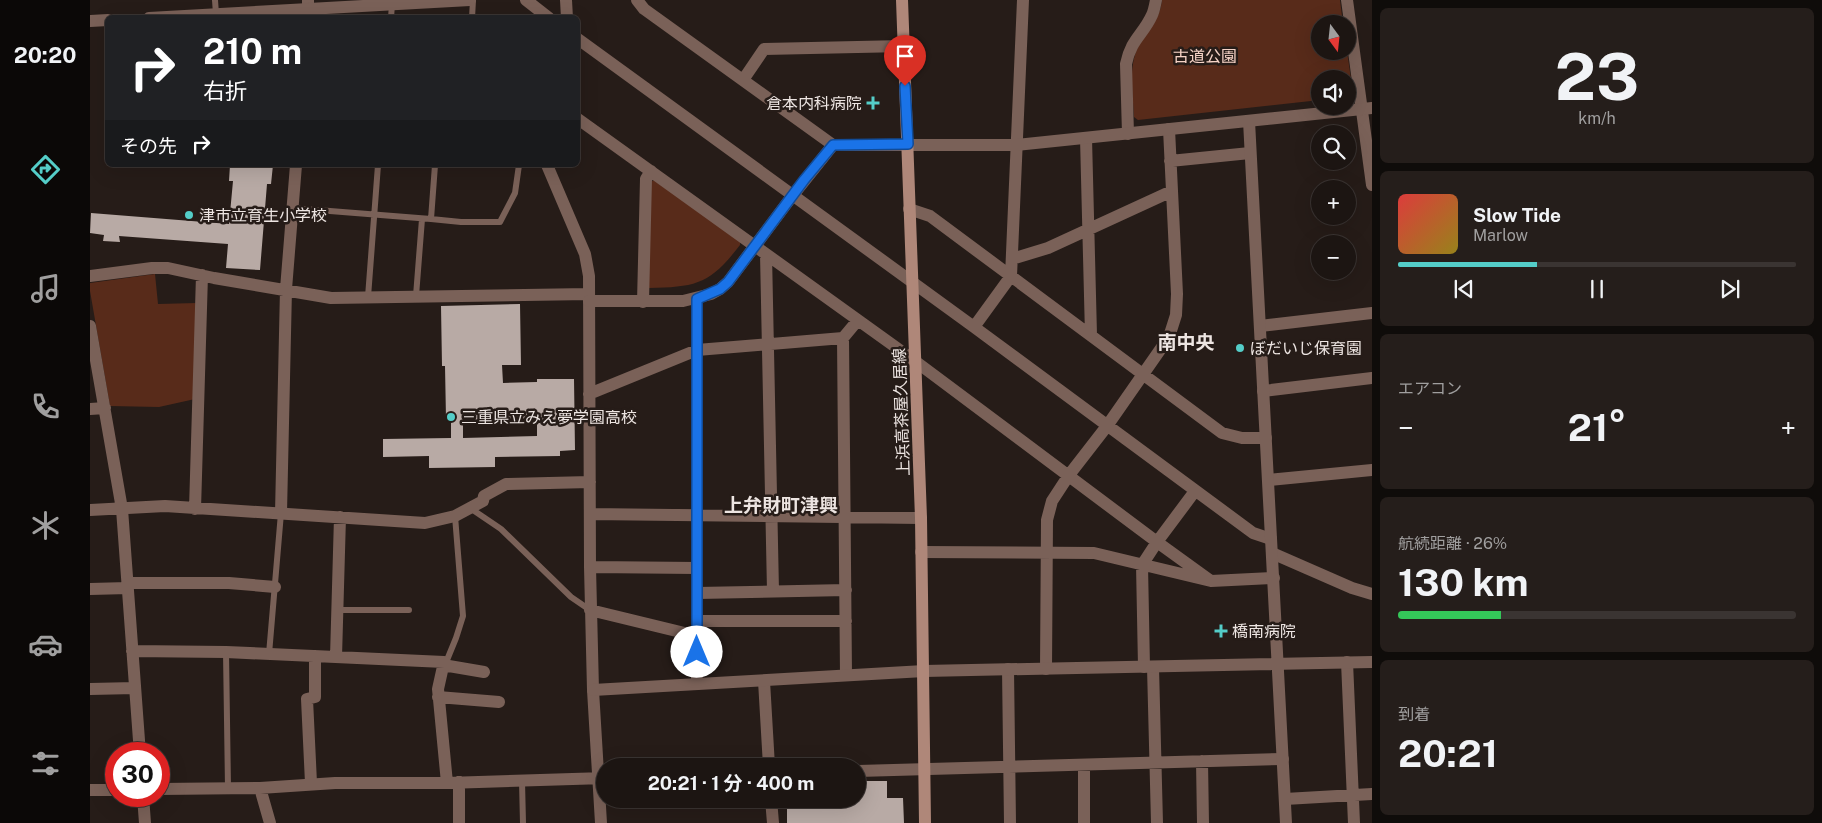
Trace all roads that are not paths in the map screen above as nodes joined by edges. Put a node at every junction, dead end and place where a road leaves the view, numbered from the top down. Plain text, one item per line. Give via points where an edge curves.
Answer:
1 (215, 0) edge
2 (472, 0) edge
3 (526, 0) edge
4 (566, 0) edge
5 (637, 0) edge
6 (902, 0) edge
7 (1024, 0) edge
8 (1156, 0) edge
9 (1347, 0) edge
10 (392, 8) edge
11 (308, 9) edge
12 (216, 14) junction
13 (199, 15) edge
14 (472, 15) edge
15 (545, 15) edge
16 (567, 15) edge
17 (105, 20) edge
18 (90, 21) edge
19 (580, 40) edge
20 (904, 46) junction
21 (742, 80) junction
22 (1367, 108) edge
23 (580, 120) edge
24 (1249, 121) junction
25 (1169, 129) junction
26 (1128, 134) junction
27 (1086, 138) junction
28 (908, 144) junction
29 (833, 145) junction
30 (1016, 145) junction
31 (1250, 153) junction
32 (1170, 161) junction
33 (296, 167) edge
34 (378, 167) edge
35 (435, 167) edge
36 (519, 167) edge
37 (549, 167) edge
38 (651, 172) junction
39 (1372, 186) edge
40 (1172, 191) junction
41 (793, 195) junction
42 (292, 208) junction
43 (909, 209) junction
44 (375, 215) junction
45 (422, 219) junction
46 (431, 219) junction
47 (1088, 229) junction
48 (755, 246) junction
49 (766, 254) junction
50 (1012, 259) junction
51 (202, 274) junction
52 (90, 276) edge
53 (1011, 276) junction
54 (912, 282) junction
55 (286, 289) junction
56 (416, 296) junction
57 (368, 297) junction
58 (589, 298) junction
59 (697, 299) junction
60 (643, 302) junction
61 (1372, 313) edge
62 (858, 320) junction
63 (90, 326) edge
64 (1260, 326) junction
65 (974, 327) junction
66 (1091, 335) junction
67 (843, 338) junction
68 (767, 344) junction
69 (696, 350) junction
70 (915, 361) junction
71 (1144, 374) junction
72 (1372, 378) edge
73 (1263, 391) junction
74 (589, 394) junction
75 (90, 408) edge
76 (105, 408) junction
77 (1107, 426) junction
78 (1266, 438) junction
79 (1372, 470) edge
80 (1069, 475) junction
81 (1269, 480) junction
82 (590, 482) junction
83 (1195, 491) junction
84 (470, 508) junction
85 (195, 509) junction
86 (90, 510) edge
87 (122, 510) junction
88 (280, 513) junction
89 (590, 514) junction
90 (456, 516) junction
91 (696, 516) junction
92 (340, 517) junction
93 (771, 517) junction
94 (845, 518) junction
95 (921, 518) junction
96 (1271, 539) junction
97 (1157, 542) junction
98 (921, 552) junction
99 (1046, 552) junction
100 (1272, 553) junction
101 (1142, 565) junction
102 (590, 566) junction
103 (697, 568) junction
104 (1274, 578) junction
105 (1211, 581) junction
106 (127, 585) junction
107 (275, 587) junction
108 (90, 589) edge
109 (846, 590) junction
110 (773, 591) junction
111 (697, 593) junction
112 (1372, 594) edge
113 (337, 607) junction
114 (409, 610) dead end
115 (590, 610) junction
116 (697, 621) junction
117 (846, 621) junction
118 (697, 636) junction
119 (132, 651) junction
120 (226, 652) junction
121 (269, 654) junction
122 (315, 656) junction
123 (336, 657) junction
124 (1347, 662) junction
125 (1372, 662) edge
126 (444, 663) junction
127 (1278, 664) junction
128 (1149, 667) junction
129 (1008, 669) junction
130 (1046, 669) junction
131 (924, 671) junction
132 (484, 672) dead end
133 (846, 675) junction
134 (764, 681) junction
135 (697, 684) junction
136 (135, 688) junction
137 (90, 689) edge
138 (593, 690) junction
139 (438, 697) junction
140 (499, 702) dead end
141 (139, 742) edge
142 (599, 758) edge
143 (769, 758) edge
144 (1283, 759) junction
145 (1202, 761) junction
146 (1155, 762) junction
147 (1084, 764) junction
148 (1010, 767) junction
149 (924, 769) junction
150 (866, 771) edge
151 (596, 778) edge
152 (522, 780) junction
153 (453, 782) junction
154 (311, 783) junction
155 (228, 788) junction
156 (260, 788) junction
157 (170, 789) edge
158 (90, 790) edge
159 (105, 790) edge
160 (1372, 794) edge
161 (1352, 795) junction
162 (1285, 798) junction
163 (144, 807) edge
164 (600, 808) edge
165 (772, 808) edge
166 (145, 823) edge
167 (270, 823) edge
168 (459, 823) edge
169 (524, 823) edge
170 (600, 823) edge
171 (773, 823) edge
172 (925, 823) edge
173 (1010, 823) edge
174 (1084, 823) edge
175 (1157, 823) edge
176 (1203, 823) edge
177 (1286, 823) edge
178 (1354, 823) edge

1 - 12 lane
2 - 10 street
2 - 14 lane
3 - 15 street
4 - 16 street
5 - 21 street via 644,9
6 - 20 main road, 上浜高茶屋久居線
7 - 30 street
8 - 26 street via 1153,14 1128,53
9 - 22 street
10 - 11 street
11 - 12 street
12 - 13 street
17 - 18 street
19 - 41 street
20 - 21 street via 764,49
20 - 28 main road, 上浜高茶屋久居線
21 - 29 street
22 - 24 street
22 - 39 street
23 - 38 street
24 - 25 street
24 - 31 street
25 - 26 street
25 - 32 street
26 - 27 street
27 - 30 street
27 - 47 street
28 - 29 street
28 - 30 street
28 - 43 main road, 上浜高茶屋久居線
29 - 41 street
30 - 50 street
31 - 32 street
31 - 64 street
32 - 40 street
33 - 42 street
34 - 44 lane
35 - 46 lane
36 - 46 lane via 515,193 500,222
37 - 58 street via 589,267
38 - 48 street
38 - 60 street via 646,179
40 - 47 street
40 - 71 street via 1176,315 1169,337
41 - 48 street
41 - 54 street
42 - 44 lane
42 - 55 street
43 - 53 street via 930,216
43 - 54 main road, 上浜高茶屋久居線
44 - 45 lane
44 - 57 lane
45 - 46 lane
45 - 56 lane
47 - 50 street via 1048,248
47 - 66 street
48 - 49 street
48 - 59 street via 728,282
49 - 62 street
49 - 68 street
50 - 53 street
51 - 52 street via 152,268
51 - 55 street
51 - 85 street
53 - 65 street
53 - 66 street
54 - 65 street
54 - 70 main road, 上浜高茶屋久居線
55 - 57 street via 331,298
55 - 88 street
56 - 57 street
56 - 58 street
58 - 60 street
58 - 74 street
59 - 60 street
59 - 69 street
61 - 64 street
62 - 67 street
62 - 70 street
63 - 76 street
64 - 73 street
65 - 77 street
66 - 71 street
67 - 68 street
67 - 94 street
68 - 69 street
68 - 93 street
69 - 74 street
69 - 91 street
70 - 80 street
70 - 95 main road, 上浜高茶屋久居線
71 - 77 street
71 - 78 street via 1222,433 1242,438
72 - 73 street
73 - 78 street
74 - 82 street
75 - 76 street
76 - 87 street
77 - 80 street
77 - 83 street
78 - 81 street
79 - 81 street
80 - 97 street
80 - 99 street via 1052,501 1048,514
81 - 96 street
82 - 84 street via 506,484
82 - 89 street
83 - 96 street via 1253,534
83 - 97 street
84 - 90 street
84 - 115 lane via 501,529 571,597
85 - 87 street via 165,506
85 - 88 street
86 - 87 street
87 - 106 street
88 - 92 street
88 - 107 lane
89 - 91 street
89 - 102 street
90 - 92 street via 425,523
90 - 126 lane via 463,616
91 - 93 street
91 - 103 street
92 - 113 street
93 - 94 street
93 - 110 street
94 - 95 street
94 - 109 street
95 - 98 main road, 上浜高茶屋久居線
96 - 100 street
97 - 101 street
97 - 105 street
98 - 99 street
98 - 131 main road, 上浜高茶屋久居線
99 - 101 street via 1094,553
99 - 130 street
100 - 104 street
100 - 112 street
101 - 105 street
101 - 128 street
102 - 103 street
102 - 115 street
103 - 111 street
104 - 105 street
104 - 127 street
106 - 107 street via 229,583
106 - 108 street
106 - 119 street
107 - 121 lane
109 - 110 street
109 - 117 street
110 - 111 street
111 - 116 street
113 - 114 lane via 342,610
113 - 123 street
115 - 118 street
115 - 138 street
116 - 117 street
116 - 118 street
117 - 133 street
118 - 135 street
119 - 120 street
119 - 136 street
120 - 121 street
120 - 155 lane
121 - 122 street
122 - 123 street
122 - 154 street via 315,696 307,699
123 - 126 street
124 - 125 street
124 - 127 street
124 - 161 street
126 - 132 street
126 - 139 street
127 - 128 street
127 - 144 street
128 - 130 street
128 - 146 street
129 - 130 street
129 - 131 street
129 - 148 street
131 - 133 street
131 - 149 main road, 上浜高茶屋久居線
133 - 134 street
134 - 135 street
134 - 143 street
135 - 138 street
136 - 137 street
136 - 141 street
138 - 142 street
139 - 140 street
139 - 153 street
144 - 145 street
144 - 162 street
145 - 146 street
145 - 176 street
146 - 147 street
146 - 175 street
147 - 148 street
147 - 174 street
148 - 149 street
148 - 173 street
149 - 150 street
149 - 172 main road, 上浜高茶屋久居線
151 - 152 street
152 - 153 street
152 - 169 lane
153 - 154 street
153 - 168 street
154 - 156 street
155 - 156 street
155 - 157 street
156 - 167 street
158 - 159 street
160 - 161 street
161 - 162 street
161 - 178 street
162 - 177 street
163 - 166 street
164 - 170 street
165 - 171 street

